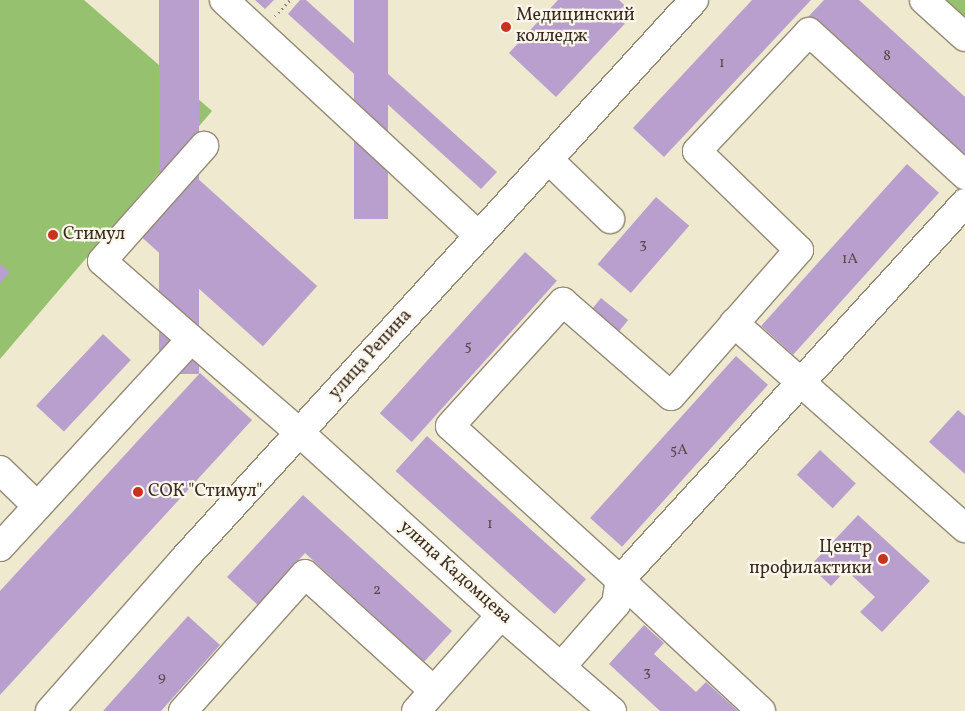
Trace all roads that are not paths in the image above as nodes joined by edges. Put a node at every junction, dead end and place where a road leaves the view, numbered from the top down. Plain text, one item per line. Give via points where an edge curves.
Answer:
1 (224, 0) edge
2 (694, 0) edge
3 (924, 0) edge
4 (965, 37) edge
5 (204, 146) dead end
6 (549, 160) junction
7 (965, 175) edge
8 (965, 203) edge
9 (610, 218) dead end
10 (479, 236) junction
11 (734, 323) junction
12 (191, 339) junction
13 (800, 382) junction
14 (300, 433) junction
15 (0, 470) edge
16 (37, 506) junction
17 (965, 528) edge
18 (0, 547) edge
19 (620, 580) junction
20 (502, 615) junction
21 (561, 667) junction
22 (434, 690) junction
23 (610, 710) edge
24 (50, 711) edge
25 (183, 711) edge
26 (416, 711) edge
27 (761, 711) edge

1 - 10 street
2 - 6 street, улица Репина
3 - 4 street
5 - 12 street, улица Кадомцева via 102,262
6 - 9 street
6 - 10 street, улица Репина
7 - 11 street via 809,32 697,151 799,250
8 - 13 street
10 - 14 street, улица Репина
11 - 13 street
11 - 19 street via 671,396 563,302 450,426
12 - 14 street, улица Кадомцева
12 - 16 street
13 - 17 street
13 - 19 street
14 - 20 street, улица Кадомцева
14 - 24 street, улица Репина
15 - 16 street
16 - 18 street
19 - 21 street via 616,604
19 - 27 street
20 - 21 street, улица Кадомцева
20 - 22 street
21 - 23 street, улица Кадомцева
22 - 25 street via 305,574
22 - 26 street

